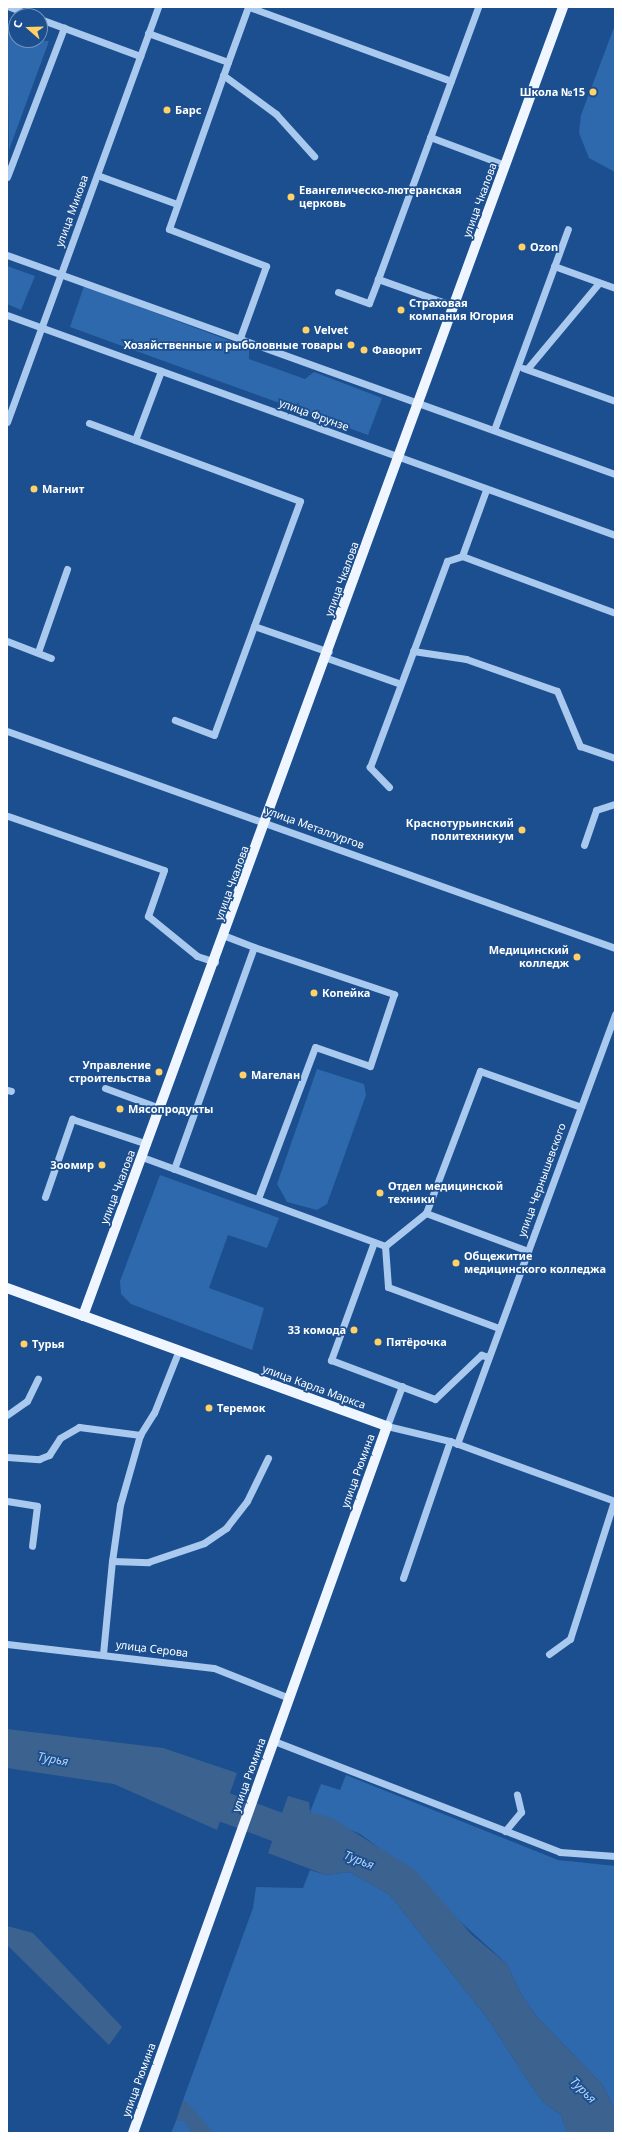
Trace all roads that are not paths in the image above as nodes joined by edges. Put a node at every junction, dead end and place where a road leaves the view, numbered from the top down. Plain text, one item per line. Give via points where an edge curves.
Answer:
1 (158, 7) edge
2 (248, 7) edge
3 (478, 7) edge
4 (563, 7) edge
5 (48, 22) edge
6 (64, 28) junction
7 (148, 33) junction
8 (140, 56) junction
9 (228, 62) junction
10 (223, 75) junction
11 (451, 81) junction
12 (430, 137) junction
13 (314, 156) dead end
14 (505, 165) junction
15 (97, 175) junction
16 (7, 177) edge
17 (177, 204) junction
18 (568, 229) dead end
19 (7, 255) edge
20 (554, 266) junction
21 (60, 274) junction
22 (378, 279) junction
23 (599, 283) junction
24 (615, 288) edge
25 (338, 292) dead end
26 (454, 306) junction
27 (7, 315) edge
28 (41, 328) junction
29 (240, 338) junction
30 (517, 366) junction
31 (528, 369) junction
32 (161, 371) junction
33 (615, 401) edge
34 (419, 402) junction
35 (7, 422) edge
36 (89, 423) dead end
37 (494, 430) junction
38 (135, 440) junction
39 (399, 458) junction
40 (615, 474) edge
41 (486, 490) junction
42 (615, 535) edge
43 (462, 556) junction
44 (67, 569) dead end
45 (615, 613) edge
46 (254, 626) junction
47 (7, 641) edge
48 (414, 651) junction
49 (38, 652) junction
50 (328, 655) junction
51 (51, 658) dead end
52 (401, 684) junction
53 (176, 720) dead end
54 (7, 731) edge
55 (615, 758) edge
56 (389, 787) dead end
57 (615, 804) edge
58 (8, 816) edge
59 (267, 822) junction
60 (584, 845) dead end
61 (225, 936) junction
62 (254, 947) junction
63 (615, 948) edge
64 (215, 962) junction
65 (615, 1014) edge
66 (105, 1088) dead end
67 (581, 1106) junction
68 (160, 1108) junction
69 (147, 1144) junction
70 (142, 1157) junction
71 (174, 1169) junction
72 (45, 1197) dead end
73 (258, 1200) junction
74 (426, 1214) junction
75 (374, 1242) junction
76 (386, 1246) junction
77 (528, 1251) junction
78 (7, 1288) edge
79 (83, 1316) junction
80 (500, 1328) junction
81 (179, 1350) junction
82 (489, 1357) junction
83 (38, 1378) dead end
84 (402, 1386) junction
85 (7, 1415) edge
86 (387, 1426) junction
87 (140, 1435) junction
88 (453, 1443) junction
89 (7, 1457) edge
90 (268, 1458) dead end
91 (7, 1501) edge
92 (614, 1501) edge
93 (32, 1546) dead end
94 (112, 1561) junction
95 (403, 1578) dead end
96 (7, 1644) edge
97 (103, 1654) junction
98 (549, 1654) dead end
99 (289, 1698) junction
100 (274, 1741) junction
101 (517, 1794) dead end
102 (505, 1831) junction
103 (615, 1856) edge
104 (133, 2133) edge

1 - 7 street, улица Микова
2 - 9 street
2 - 11 street
3 - 11 street
4 - 14 main road, улица Чкалова
5 - 6 street
6 - 8 street
6 - 16 street
7 - 8 street, улица Микова
7 - 9 street
8 - 15 street, улица Микова
9 - 10 street
10 - 13 street via 276,114
10 - 17 street
11 - 12 street
12 - 14 street
12 - 22 street
14 - 26 main road, улица Чкалова
15 - 17 street
15 - 21 street, улица Микова
17 - 29 street via 169,229 266,266
18 - 20 street
19 - 21 street
20 - 23 street
20 - 30 street
21 - 28 street, улица Микова
21 - 29 street
22 - 25 street via 369,303
22 - 26 street
23 - 24 street
23 - 31 street
26 - 34 main road, улица Чкалова
27 - 28 street, улица Фрунзе
28 - 32 street, улица Фрунзе
28 - 35 street, улица Микова
29 - 34 street
30 - 31 street
30 - 37 street
31 - 33 street
32 - 38 street
32 - 39 street, улица Фрунзе
34 - 37 street
34 - 39 main road, улица Чкалова
36 - 38 street
37 - 40 street
38 - 46 street via 300,501
39 - 41 street, улица Фрунзе
39 - 50 main road, улица Чкалова
41 - 42 street, улица Фрунзе
41 - 43 street
43 - 45 street
43 - 48 street via 447,561
44 - 49 street
46 - 50 street
46 - 53 street via 214,735
47 - 49 street
48 - 52 street
48 - 55 street via 466,659 557,692 580,746
49 - 51 street
50 - 52 street
50 - 59 main road, улица Чкалова
52 - 56 street via 370,767
54 - 59 street, улица Металлургов
57 - 60 street via 596,810
58 - 64 street via 164,870 148,916 197,956
59 - 61 main road, улица Чкалова
59 - 63 street, улица Металлургов
61 - 62 street
61 - 64 main road, улица Чкалова
62 - 71 street
62 - 73 street via 394,994 370,1066 315,1047
64 - 68 main road, улица Чкалова
65 - 67 street, улица Чернышевского
66 - 68 street
67 - 74 street via 480,1071
67 - 77 street, улица Чернышевского
68 - 69 main road, улица Чкалова
69 - 70 main road, улица Чкалова
69 - 72 street via 72,1119
70 - 71 street
70 - 79 main road, улица Чкалова
71 - 73 street
73 - 75 street
74 - 76 street
74 - 77 street
75 - 76 street
75 - 84 street via 331,1360
76 - 80 street via 388,1288
77 - 80 street, улица Чернышевского
78 - 79 main road, улица Карла Маркса
79 - 81 main road, улица Карла Маркса
80 - 82 street, улица Чернышевского
81 - 86 main road, улица Карла Маркса
81 - 87 street via 154,1413
82 - 84 street via 481,1355 435,1399
82 - 88 street, улица Чернышевского
83 - 85 street via 27,1401
84 - 86 street
86 - 88 street, улица Карла Маркса
86 - 99 main road, улица Рюмина
87 - 89 street via 79,1428 60,1438 49,1454 39,1459
87 - 94 street via 120,1505
88 - 92 street, улица Карла Маркса
88 - 95 street, улица Чернышевского
90 - 94 street via 248,1501 226,1528 204,1543 148,1562
91 - 93 street via 37,1506
92 - 98 street via 570,1639
94 - 97 street
96 - 97 street, улица Серова
97 - 99 street, улица Серова via 214,1668
99 - 100 main road, улица Рюмина
100 - 102 street
100 - 104 main road, улица Рюмина
101 - 102 street via 521,1812
102 - 103 street via 560,1852

